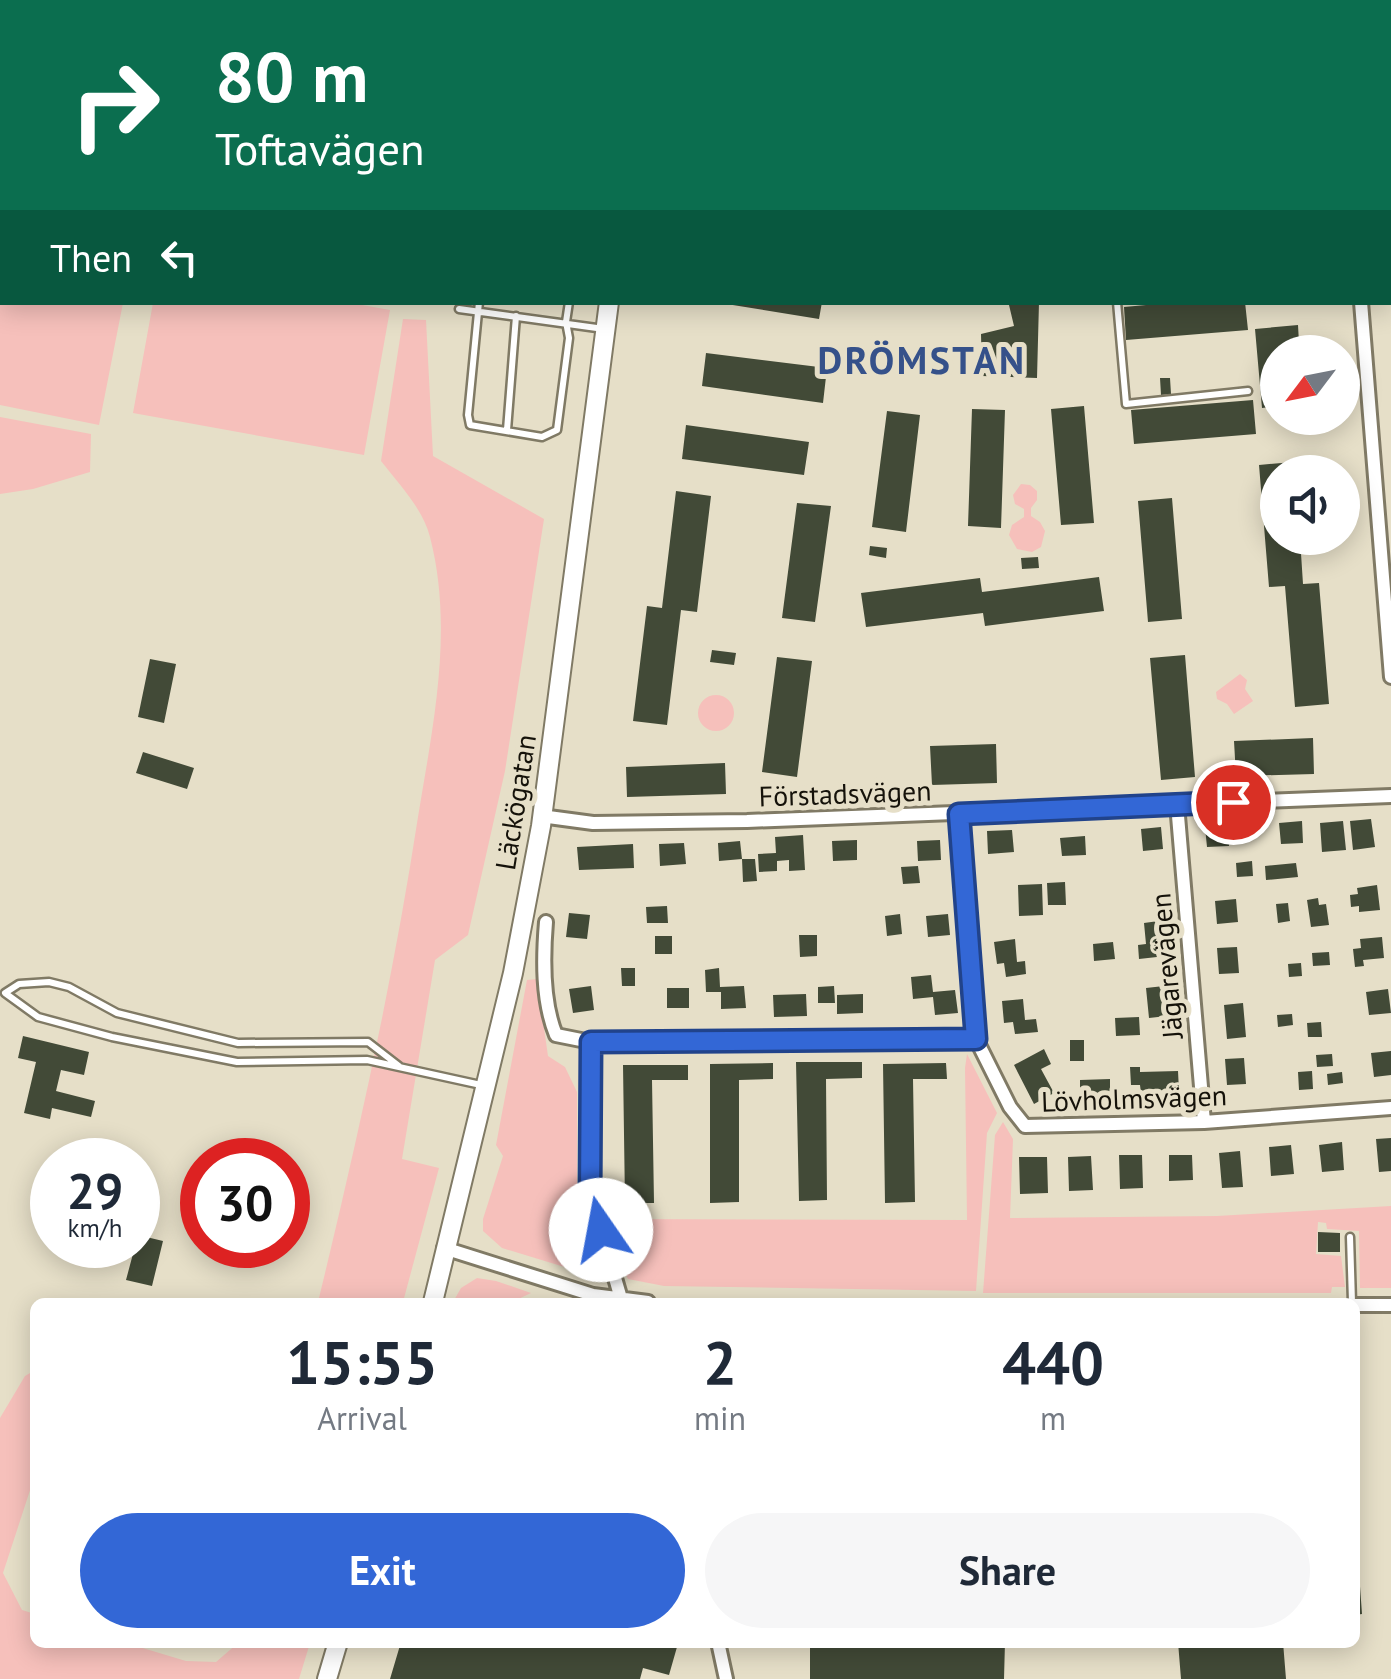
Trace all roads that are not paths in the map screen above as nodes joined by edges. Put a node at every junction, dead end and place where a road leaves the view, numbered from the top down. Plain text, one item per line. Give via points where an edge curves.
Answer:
1 (568, 305) edge
2 (609, 305) edge
3 (1116, 305) edge
4 (1361, 305) edge
5 (479, 306) edge
6 (459, 310) dead end
7 (516, 316) junction
8 (566, 322) junction
9 (605, 329) junction
10 (1248, 391) dead end
11 (507, 430) junction
12 (1391, 678) edge
13 (1391, 796) edge
14 (1178, 804) junction
15 (959, 814) junction
16 (541, 816) junction
17 (546, 922) dead end
18 (976, 1039) junction
19 (591, 1042) junction
20 (400, 1066) junction
21 (487, 1086) junction
22 (1391, 1108) edge
23 (1204, 1122) junction
24 (1350, 1237) dead end
25 (444, 1248) junction
26 (434, 1298) edge
27 (606, 1298) edge
28 (620, 1298) edge
29 (1353, 1298) edge
30 (1360, 1304) edge
31 (1391, 1305) edge
32 (336, 1648) edge
33 (719, 1648) edge
34 (326, 1679) edge
35 (726, 1679) edge

1 - 8 lane
2 - 9 main road, Läckögatan
3 - 10 lane via 1126,404
4 - 12 street
5 - 6 lane
5 - 7 lane
5 - 11 lane via 470,424
7 - 8 lane
7 - 11 lane
8 - 9 lane
8 - 11 lane via 557,430 542,438
9 - 16 main road, Läckögatan
13 - 14 street, Förstadsvägen
14 - 15 street, Förstadsvägen
14 - 23 street, Jägarevägen
15 - 16 street, Förstadsvägen via 593,823
15 - 18 street, Lövholmsvägen
16 - 21 main road, Läckögatan
17 - 19 street via 550,1020 556,1034
18 - 19 street
18 - 23 street, Lövholmsvägen via 1026,1126
19 - 28 street via 590,1196
20 - 20 lane via 368,1042 238,1043 117,1013 49,982 19,984 5,994 38,1016 237,1062 367,1060
20 - 21 lane
21 - 25 main road, Läckögatan
22 - 23 street, Lövholmsvägen
24 - 29 lane
25 - 26 main road, Läckögatan
25 - 27 street
30 - 31 street
32 - 34 main road
33 - 35 street

